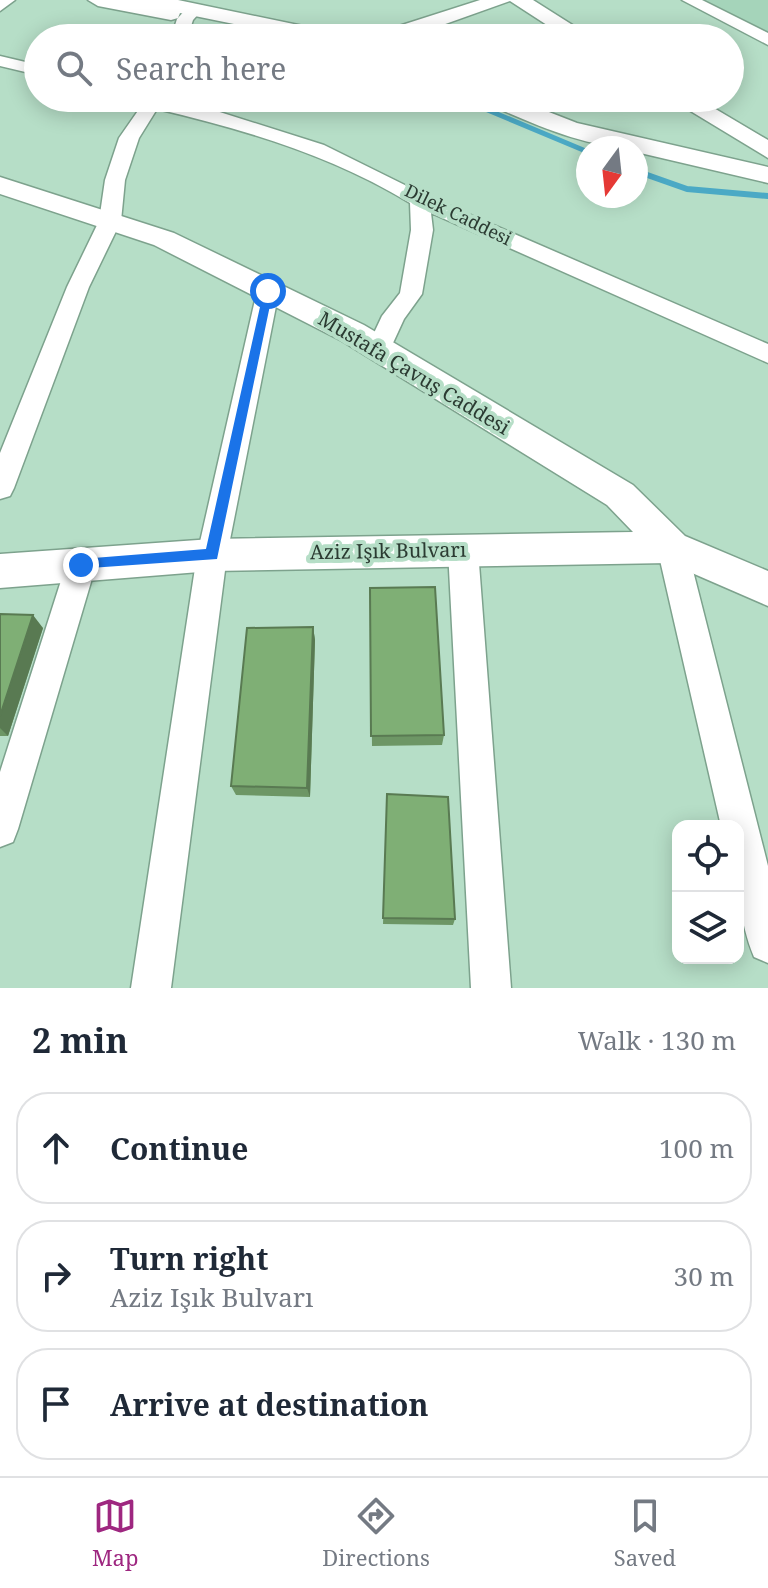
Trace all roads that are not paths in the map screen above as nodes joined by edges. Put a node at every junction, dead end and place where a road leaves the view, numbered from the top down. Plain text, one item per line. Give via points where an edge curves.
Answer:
1 (7, 0) edge
2 (98, 0) edge
3 (149, 0) edge
4 (500, 0) edge
5 (519, 0) edge
6 (690, 0) edge
7 (0, 6) edge
8 (189, 15) edge
9 (245, 24) edge
10 (427, 24) edge
11 (559, 24) edge
12 (737, 24) edge
13 (744, 28) edge
14 (768, 40) edge
15 (0, 61) edge
16 (24, 67) edge
17 (143, 112) edge
18 (200, 112) edge
19 (527, 112) edge
20 (704, 112) edge
21 (768, 151) edge
22 (768, 175) edge
23 (0, 185) edge
24 (420, 200) junction
25 (110, 221) junction
26 (268, 291) junction
27 (378, 350) junction
28 (768, 354) edge
29 (0, 488) edge
30 (672, 547) junction
31 (463, 550) junction
32 (212, 555) junction
33 (81, 565) junction
34 (0, 571) edge
35 (768, 589) edge
36 (0, 829) edge
37 (768, 943) edge
38 (151, 988) edge
39 (491, 988) edge

1 - 7 street
2 - 8 street
3 - 8 street
4 - 10 street
5 - 11 street
6 - 12 street
8 - 9 street
13 - 14 street
15 - 16 street
17 - 25 street via 115,180
18 - 24 street, Dilek Caddesi via 306,147 393,182
19 - 22 street via 569,129
20 - 21 street
23 - 25 street, Mustafa Çavuş Caddesi
24 - 27 street via 422,230 411,294
24 - 28 street, Dilek Caddesi
25 - 26 street, Mustafa Çavuş Caddesi via 164,239
25 - 29 street via 78,287
26 - 27 street, Mustafa Çavuş Caddesi
26 - 32 street
27 - 30 street, Mustafa Çavuş Caddesi via 620,495
30 - 31 street, Aziz Işık Bulvarı
30 - 35 street, Aziz Işık Bulvarı
30 - 37 street
31 - 32 street, Aziz Işık Bulvarı
31 - 39 street
32 - 33 street, Aziz Işık Bulvarı
32 - 38 street
33 - 34 street, Aziz Işık Bulvarı
33 - 36 street

